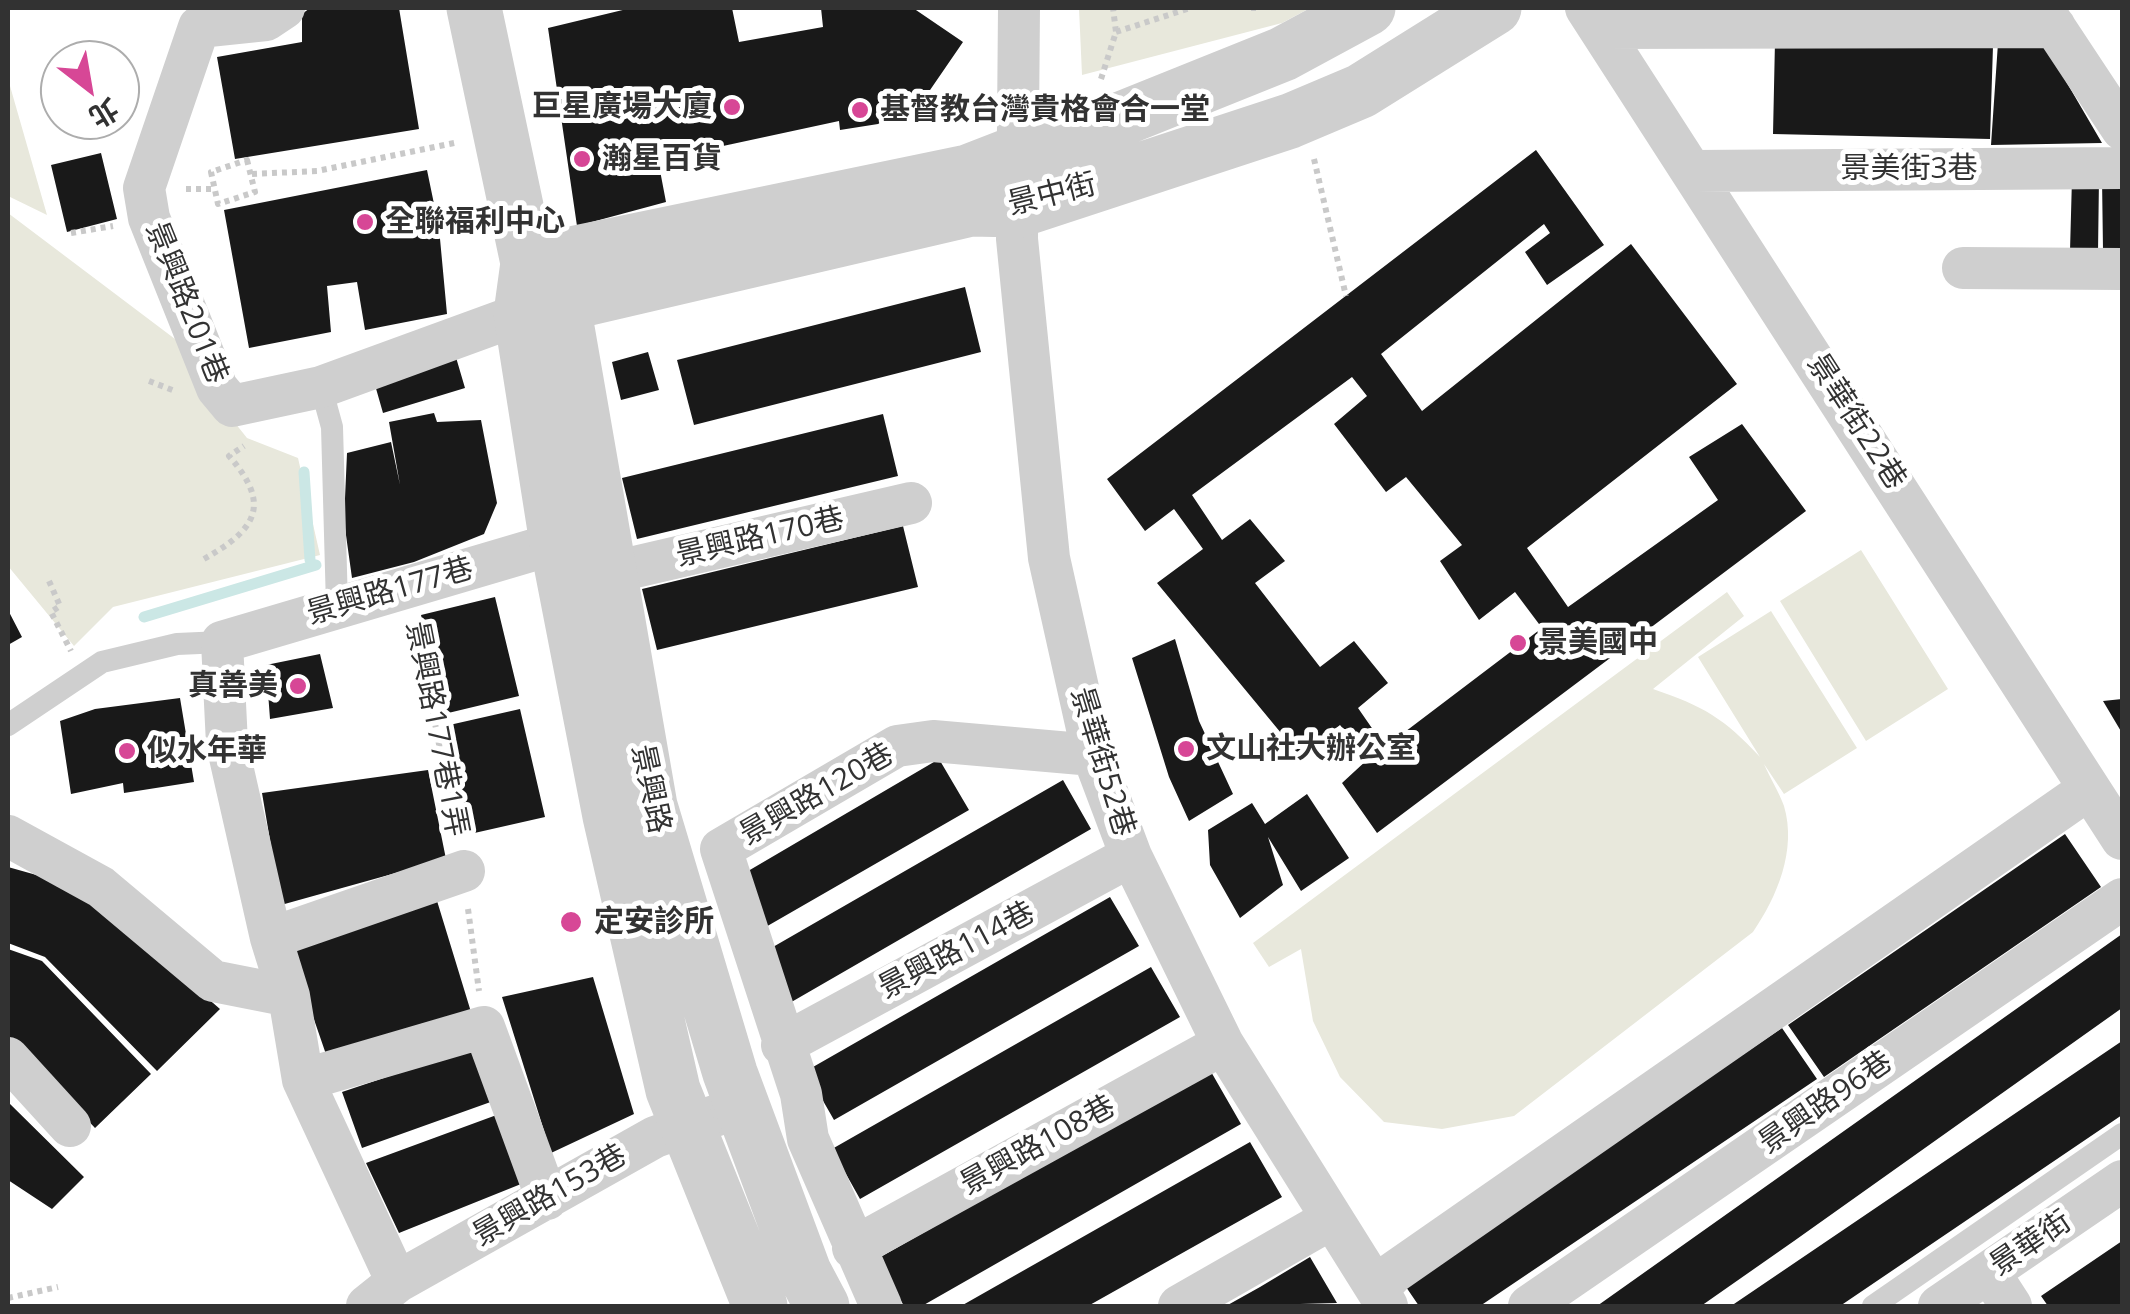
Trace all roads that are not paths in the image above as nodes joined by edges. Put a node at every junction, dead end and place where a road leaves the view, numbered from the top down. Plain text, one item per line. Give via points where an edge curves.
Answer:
1 (284, 8) edge
2 (474, 8) edge
3 (1019, 8) edge
4 (1368, 8) edge
5 (1494, 8) edge
6 (2049, 17) edge
7 (1592, 18) edge
8 (2122, 129) edge
9 (1017, 153) junction
10 (2122, 168) edge
11 (1695, 171) junction
12 (1020, 210) junction
13 (1962, 268) dead end
14 (2122, 269) edge
15 (537, 294) junction
16 (320, 386) junction
17 (912, 503) dead end
18 (557, 543) junction
19 (609, 573) junction
20 (338, 606) junction
21 (222, 642) junction
22 (8, 724) edge
23 (1093, 756) junction
24 (2089, 789) junction
25 (8, 836) edge
26 (2122, 839) edge
27 (1131, 856) junction
28 (464, 871) road end
29 (2122, 898) edge
30 (271, 938) junction
31 (289, 996) junction
32 (1223, 1044) junction
33 (782, 1045) junction
34 (8, 1058) edge
35 (303, 1080) junction
36 (743, 1106) junction
37 (686, 1124) junction
38 (70, 1126) dead end
39 (2122, 1134) edge
40 (2122, 1181) edge
41 (547, 1198) junction
42 (1330, 1219) junction
43 (853, 1248) junction
44 (2000, 1289) edge
45 (382, 1294) edge
46 (1382, 1298) edge
47 (760, 1306) edge
48 (822, 1306) edge
49 (881, 1306) edge
50 (1179, 1306) edge
51 (1530, 1306) edge
52 (1873, 1306) edge
53 (1939, 1306) edge

1 - 16 street, 景興路201巷 via 266,20 199,27 144,188 148,218 224,397 232,406
2 - 15 street, 景興路
3 - 9 street, 景華街52巷
4 - 9 street, 景中街 via 1282,54 1064,142
5 - 12 street, 景中街 via 1361,91 1290,122
6 - 7 street
6 - 8 street
7 - 11 street, 景華街22巷
9 - 12 street, 景華街52巷
9 - 15 street, 景中街
10 - 11 street, 景美街3巷
11 - 24 street, 景華街22巷
12 - 15 street, 景中街 via 971,209
12 - 23 street, 景華街52巷 via 1049,558
13 - 14 street
15 - 16 street, 景興路201巷
15 - 18 street, 景興路
15 - 19 street, 景興路
16 - 20 lane via 332,427
17 - 19 street, 景興路170巷
18 - 20 street, 景興路177巷
18 - 37 street, 景興路 via 614,834
19 - 36 street, 景興路 via 650,806
20 - 21 street, 景興路177巷
21 - 22 lane, 景興路177巷 via 177,644 102,662
21 - 30 street via 227,744
23 - 27 street, 景華街52巷
23 - 33 street, 景興路120巷 via 934,741 897,746 721,849
24 - 26 street, 景華街22巷
24 - 46 street via 1392,1273
25 - 31 street via 101,887 213,981
27 - 32 street, 景華街52巷
27 - 33 street, 景興路114巷
28 - 30 street, 景興路177巷1弄
29 - 51 street, 景興路96巷
30 - 31 street
31 - 35 street
32 - 42 street, 景華街52巷
32 - 43 street, 景興路108巷
33 - 43 street via 802,1094 808,1139
34 - 38 street
35 - 41 street via 484,1027
35 - 45 street
36 - 37 street, 景興路153巷
36 - 48 street, 景興路
37 - 41 street, 景興路153巷
37 - 47 street, 景興路
39 - 52 lane
40 - 44 street, 景華街
41 - 45 street, 景興路153巷
42 - 46 street, 景華街52巷
42 - 50 street
43 - 49 street
44 - 53 street, 景華街

